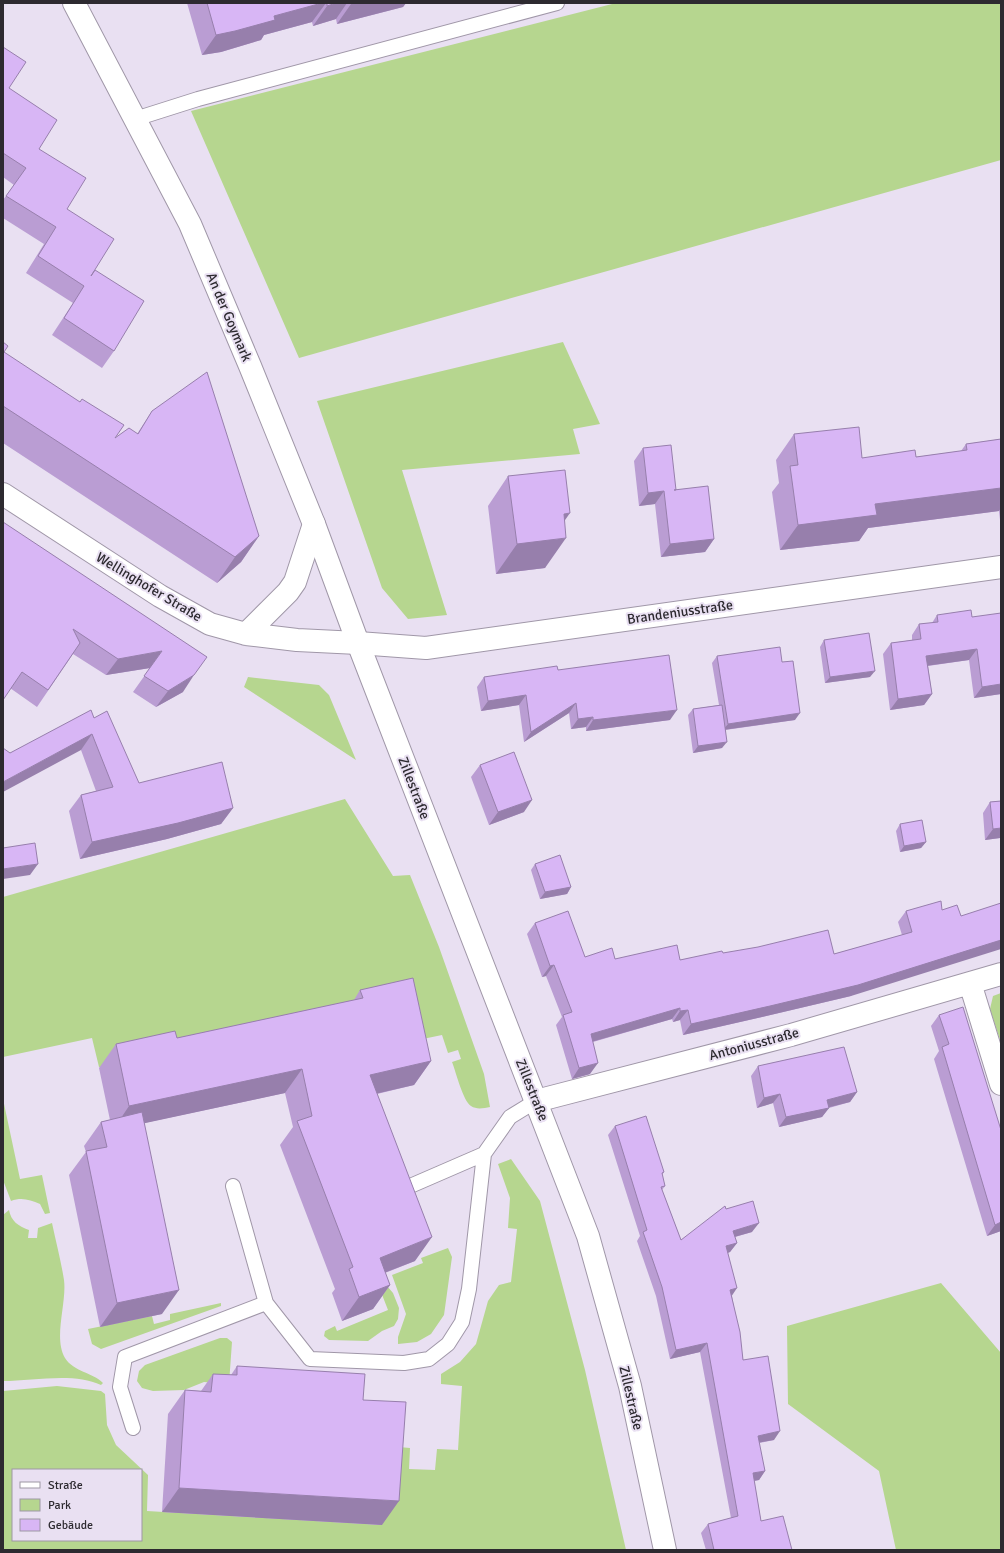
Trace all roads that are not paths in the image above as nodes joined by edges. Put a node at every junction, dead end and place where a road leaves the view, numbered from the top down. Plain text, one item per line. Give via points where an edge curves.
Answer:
1 (74, 3) edge
2 (557, 3) edge
3 (530, 6) edge
4 (135, 119) junction
5 (3, 494) edge
6 (314, 524) junction
7 (1001, 567) edge
8 (246, 634) junction
9 (358, 643) junction
10 (1001, 974) edge
11 (970, 983) junction
12 (1001, 1084) edge
13 (536, 1101) junction
14 (484, 1154) junction
15 (233, 1186) dead end
16 (401, 1190) edge
17 (266, 1303) junction
18 (133, 1428) dead end
19 (665, 1550) edge

1 - 4 street, An der Goymark
2 - 3 lane
3 - 4 lane
4 - 6 street, An der Goymark via 190,224
5 - 8 street, Wellinghofer Straße via 160,596 210,624
6 - 8 street via 294,582 288,592
6 - 9 street, An der Goymark
7 - 9 street, Brandeniusstraße via 426,648
8 - 9 street, Wellinghofer Straße
9 - 13 street, Zillestraße
10 - 11 street, Antoniusstraße
11 - 12 street
11 - 13 street, Antoniusstraße via 791,1035
13 - 14 lane via 510,1117
13 - 19 street, Zillestraße via 588,1236 630,1386
14 - 16 lane
14 - 17 lane via 469,1289 462,1322 448,1344 429,1359 404,1363 310,1359
15 - 17 lane
17 - 18 lane via 125,1357 120,1387

